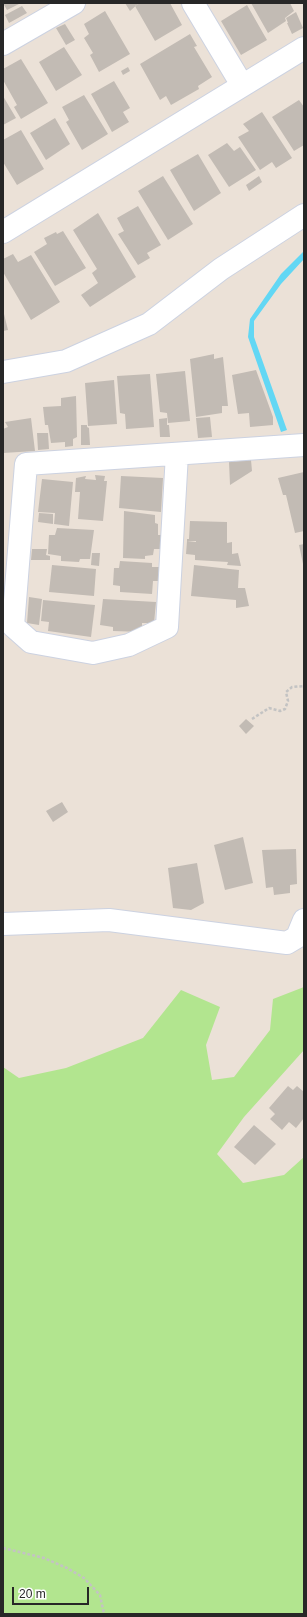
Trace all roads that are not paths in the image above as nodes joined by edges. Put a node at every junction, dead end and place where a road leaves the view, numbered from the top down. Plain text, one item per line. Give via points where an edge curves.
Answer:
1 (74, 3) edge
2 (192, 3) edge
3 (3, 44) edge
4 (304, 48) edge
5 (242, 86) junction
6 (304, 215) edge
7 (3, 232) edge
8 (3, 372) edge
9 (304, 445) edge
10 (177, 454) junction
11 (304, 920) edge
12 (3, 924) edge

1 - 3 street
2 - 5 street
4 - 5 street
5 - 7 street
6 - 8 street via 221,269 148,324 66,361
9 - 10 street
10 - 10 street via 26,464 14,626 31,642 93,652 129,645 167,627
11 - 12 street via 297,937 287,943 109,920

